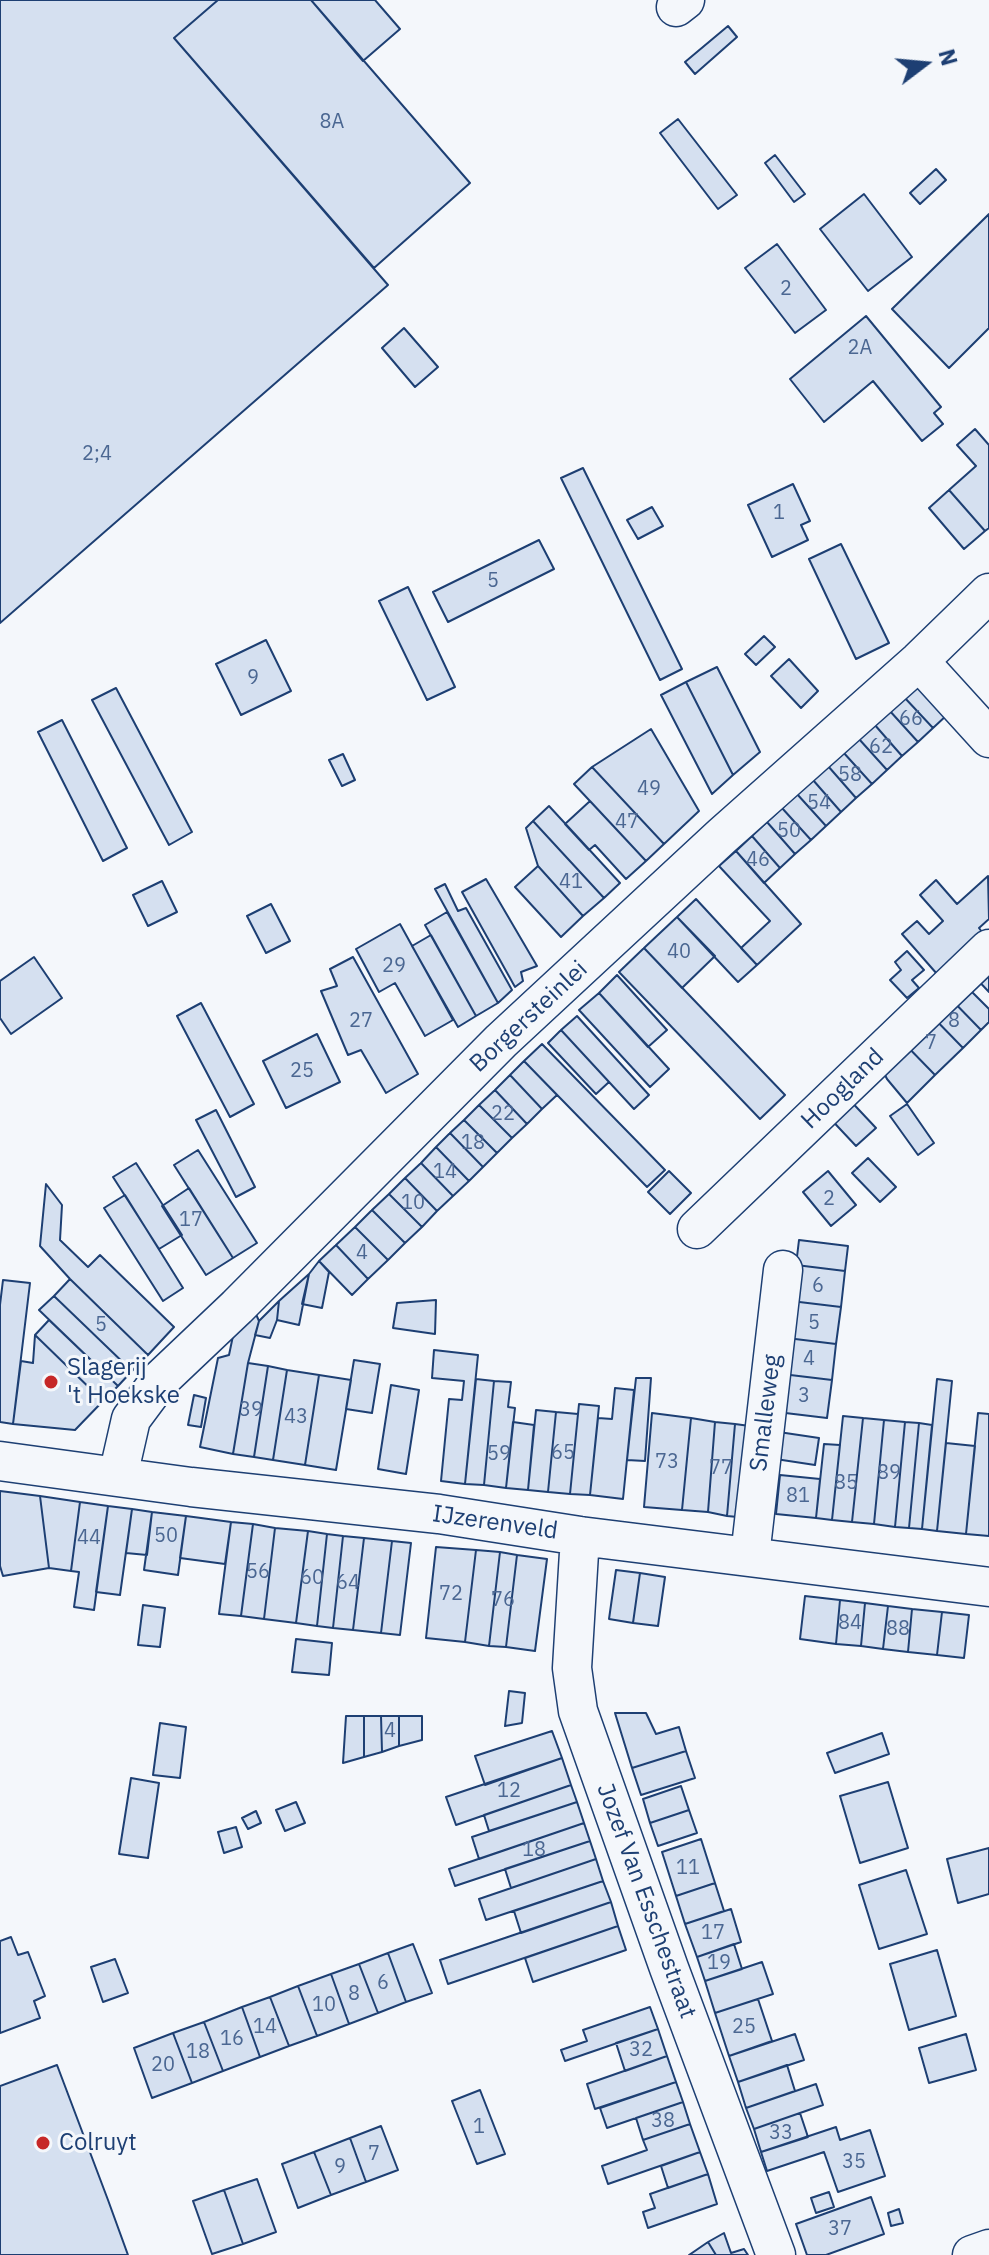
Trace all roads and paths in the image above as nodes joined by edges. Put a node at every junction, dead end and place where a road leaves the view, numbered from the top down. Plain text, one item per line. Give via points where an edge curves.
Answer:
1 (989, 593) edge
2 (919, 661) junction
3 (989, 738) edge
4 (989, 949) edge
5 (697, 1229) dead end
6 (783, 1270) dead end
7 (0, 1461) edge
8 (118, 1476) junction
9 (580, 1536) junction
10 (750, 1556) junction
11 (989, 1587) edge
12 (989, 2249) edge
13 (776, 2255) edge
14 (972, 2255) edge

1 - 2 street, Borgersteinlei
2 - 3 street
2 - 8 street, Borgersteinlei via 501,1041 160,1380 131,1419
4 - 5 street, Hoogland
6 - 10 street, Smalleweg
7 - 8 street, IJzerenveld
8 - 9 street, IJzerenveld
9 - 10 street, IJzerenveld
9 - 13 street, Jozef Van Esschestraat via 572,1668 578,1711
10 - 11 street, IJzerenveld
12 - 14 street

